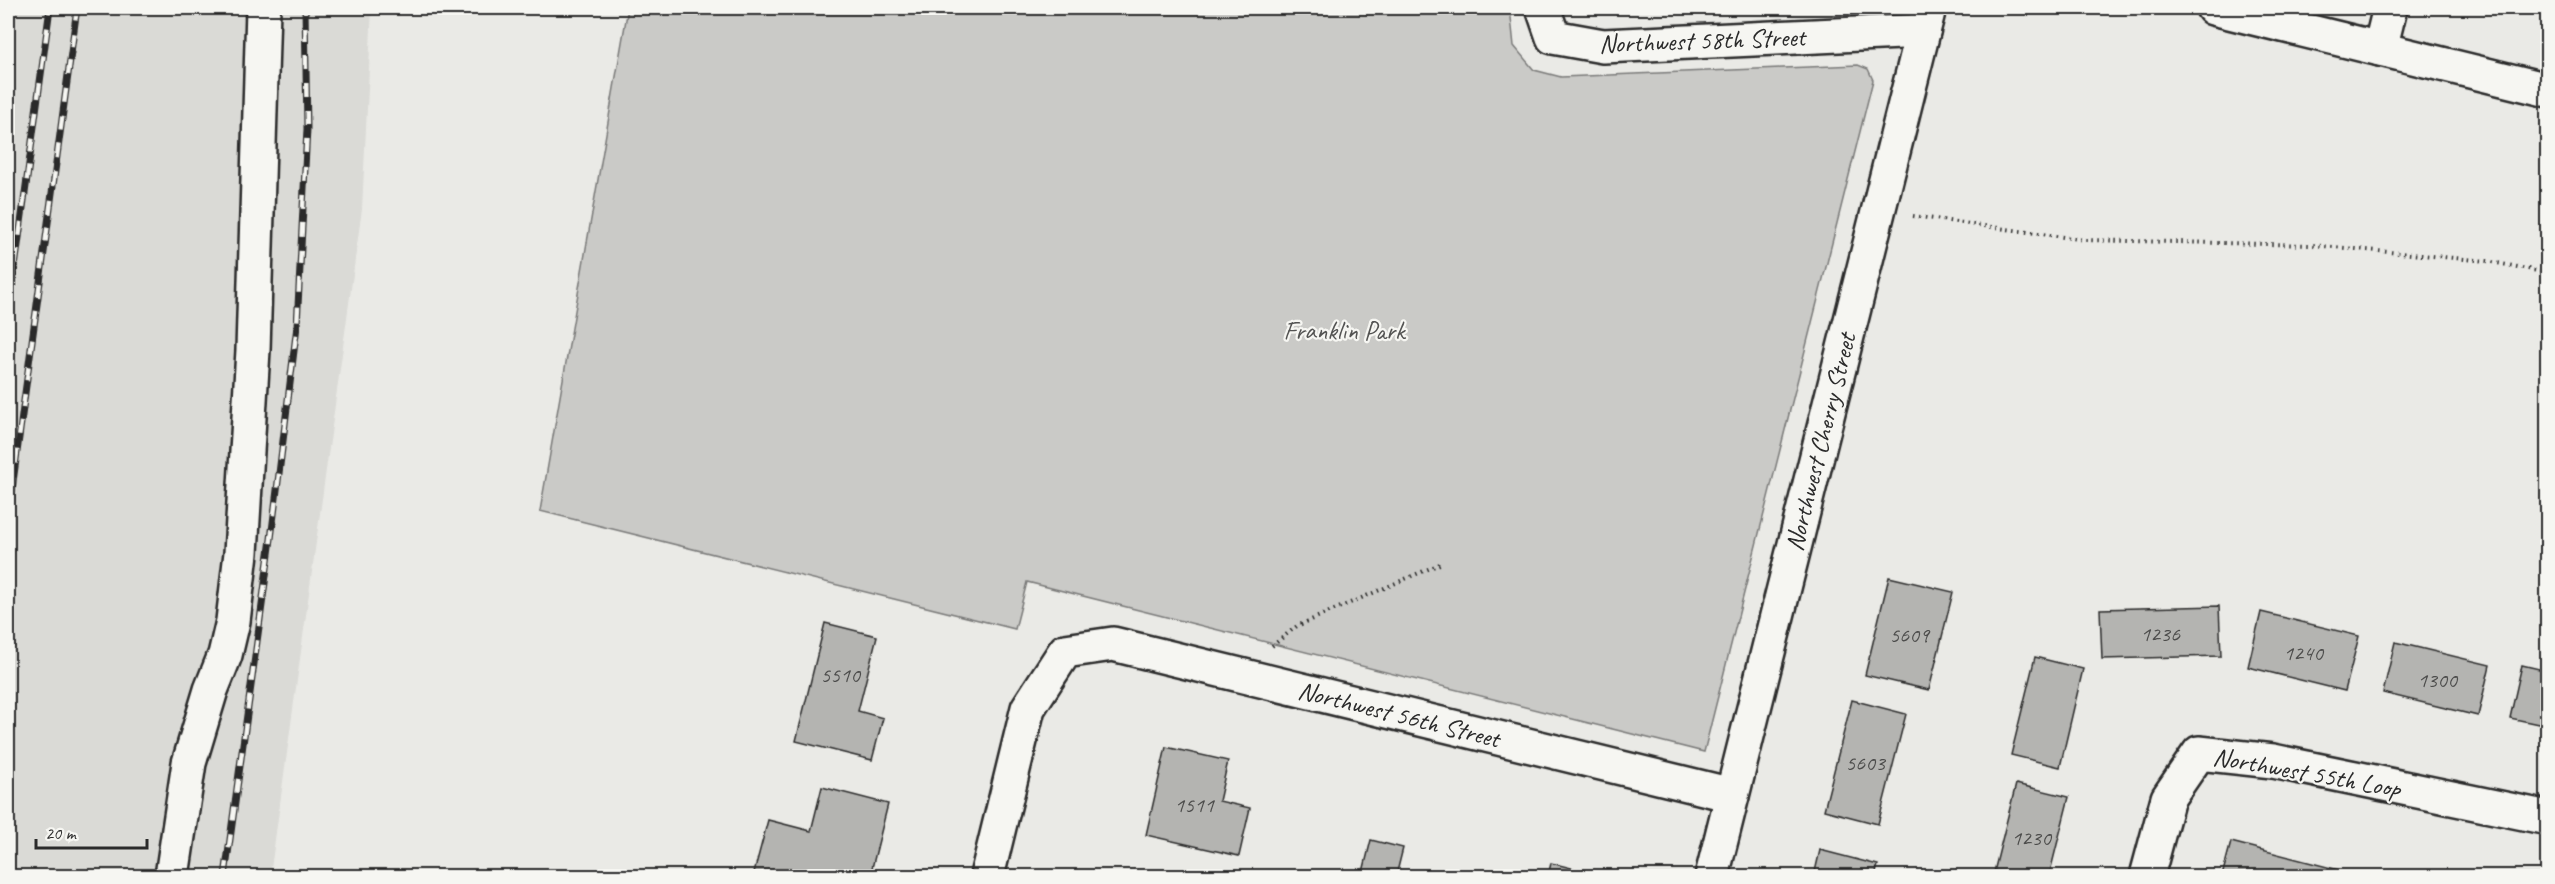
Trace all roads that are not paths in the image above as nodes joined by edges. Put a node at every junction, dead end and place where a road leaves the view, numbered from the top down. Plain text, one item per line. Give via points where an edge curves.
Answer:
1 (263, 8) edge
2 (2213, 8) edge
3 (2390, 8) edge
4 (1926, 19) edge
5 (1548, 22) edge
6 (2380, 49) junction
7 (2547, 90) edge
8 (1732, 795) junction
9 (2547, 818) edge
10 (172, 876) edge
11 (987, 876) edge
12 (1712, 876) edge
13 (2147, 876) edge

1 - 10 street via 253,350 241,553 225,655 189,763
2 - 6 street
3 - 6 street
4 - 5 street, Northwest 58th Street via 1603,46
4 - 8 street, Northwest Cherry Street
6 - 7 street
8 - 11 street, Northwest 56th Street via 1113,644 1065,651 1028,708
8 - 12 street, Northwest Cherry Street
9 - 13 street, Northwest 55th Loop via 2273,761 2199,753 2168,798

